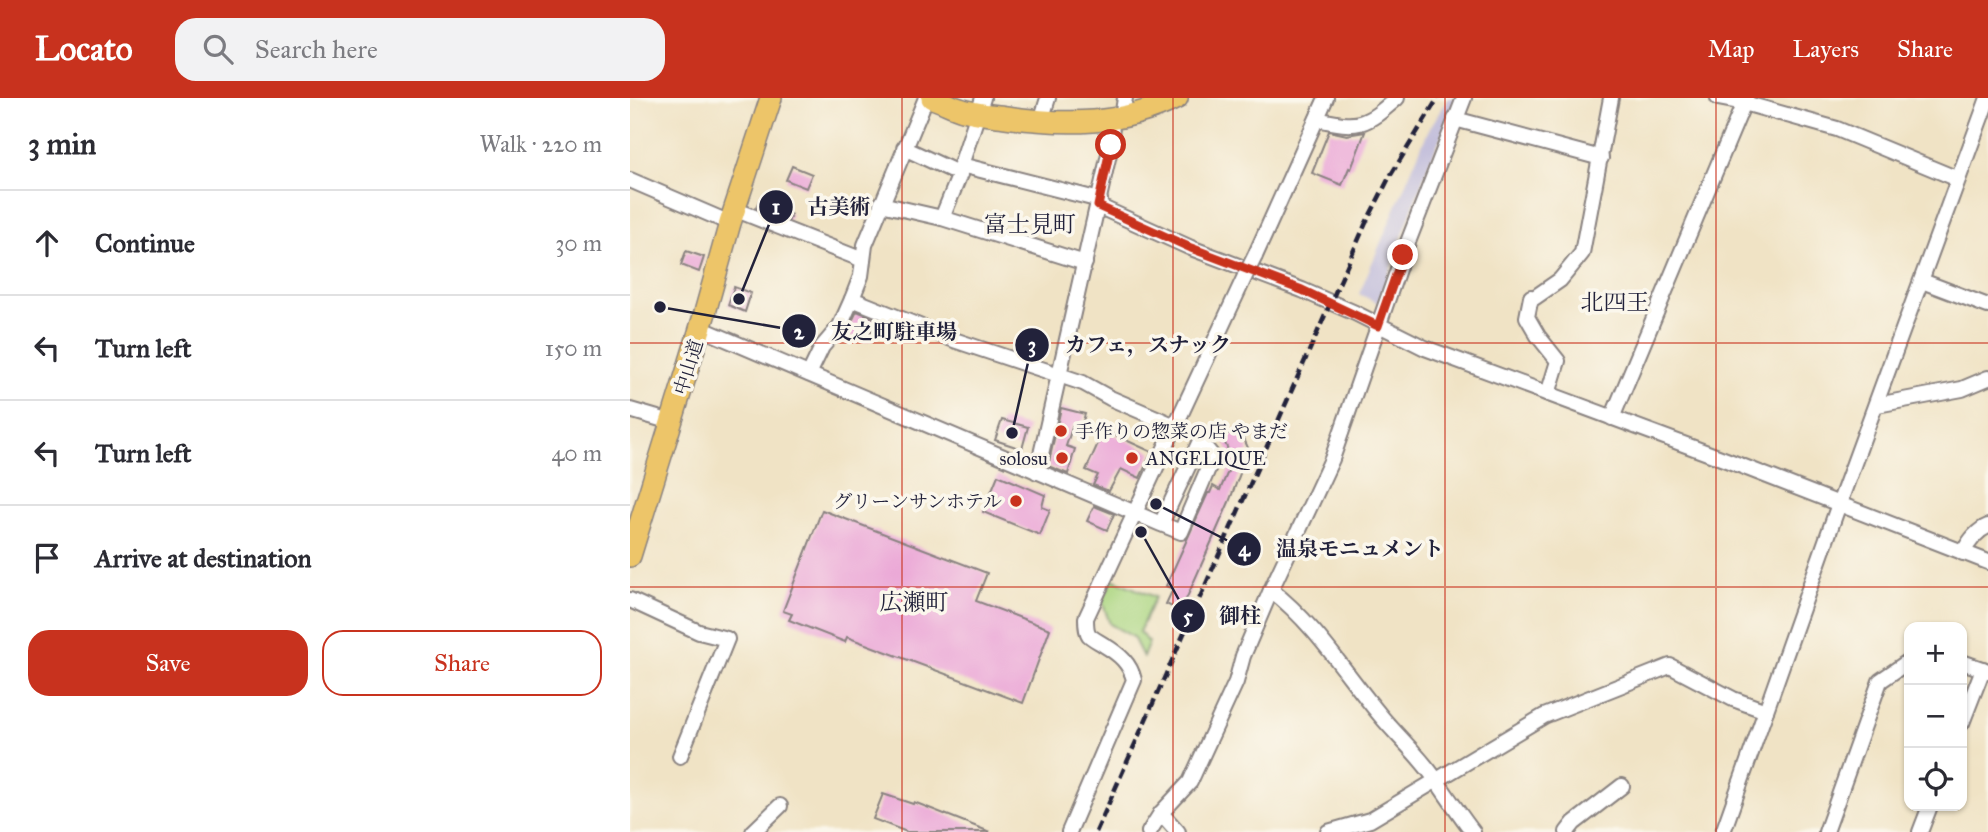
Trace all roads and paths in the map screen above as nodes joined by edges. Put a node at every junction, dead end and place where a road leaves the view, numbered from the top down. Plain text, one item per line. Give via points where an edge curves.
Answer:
1 (771, 98) edge
2 (926, 98) edge
3 (932, 98) edge
4 (1048, 98) edge
5 (1177, 98) edge
6 (1326, 98) edge
7 (1397, 98) edge
8 (1464, 98) edge
9 (1611, 98) edge
10 (1718, 98) edge
11 (1988, 98) edge
12 (1745, 101) edge
13 (981, 106) edge
14 (1120, 112) edge
15 (1317, 119) junction
16 (1455, 119) junction
17 (1041, 121) junction
18 (904, 148) junction
19 (1601, 158) junction
20 (960, 169) junction
21 (1958, 178) junction
22 (630, 180) edge
23 (1099, 203) junction
24 (881, 204) junction
25 (732, 216) junction
26 (942, 218) junction
27 (863, 260) junction
28 (1085, 263) junction
29 (1922, 281) junction
30 (852, 299) junction
31 (1988, 306) edge
32 (1378, 326) junction
33 (700, 328) junction
34 (809, 374) junction
35 (1059, 374) junction
36 (1988, 378) edge
37 (1548, 394) junction
38 (1877, 405) junction
39 (630, 410) edge
40 (1612, 418) junction
41 (671, 422) junction
42 (1175, 426) junction
43 (1037, 472) junction
44 (1839, 504) junction
45 (1134, 512) junction
46 (1161, 524) junction
47 (1988, 526) edge
48 (1963, 552) junction
49 (630, 556) edge
50 (1988, 562) edge
51 (1271, 590) junction
52 (630, 600) edge
53 (1904, 664) edge
54 (1967, 664) edge
55 (1985, 670) edge
56 (1967, 711) edge
57 (1766, 712) junction
58 (680, 756) dead end
59 (1437, 781) junction
60 (1622, 786) dead end
61 (780, 806) dead end
62 (1928, 811) edge
63 (1161, 813) junction
64 (753, 832) edge
65 (1069, 832) edge
66 (1149, 832) edge
67 (1178, 832) edge
68 (1328, 832) edge
69 (1473, 832) edge
70 (1567, 832) edge
71 (1723, 832) edge
72 (1826, 832) edge
73 (1920, 832) edge

1 - 25 highway, 中山道
2 - 18 street
3 - 13 highway via 963,110
4 - 17 street
5 - 14 highway via 1149,111
6 - 15 street
7 - 15 street via 1362,124
8 - 16 street
9 - 19 street
10 - 12 street
11 - 21 street
12 - 21 street via 1837,129
12 - 40 street
13 - 17 highway
13 - 20 street
14 - 17 highway via 1067,122
14 - 23 street
15 - 42 street, bridge
16 - 19 street
16 - 32 street
18 - 20 street
18 - 24 street
19 - 37 street via 1582,253 1560,280 1531,297 1527,317 1558,361
20 - 23 street
20 - 26 street
21 - 29 street
22 - 25 street
23 - 28 street
23 - 32 street via 1191,248 1302,290
24 - 26 street
24 - 27 street
25 - 27 street
25 - 33 highway, 中山道
26 - 28 street
27 - 30 street
28 - 35 street
29 - 31 street
29 - 38 street
30 - 34 street
30 - 35 street via 954,340
32 - 37 street
32 - 51 street via 1332,459
33 - 34 street
33 - 41 highway, 中山道
34 - 43 street
35 - 42 street
35 - 43 street
36 - 38 street via 1962,389
37 - 40 street
38 - 44 street
39 - 41 street
40 - 44 street
41 - 49 highway, 中山道
42 - 45 street
43 - 45 street
44 - 48 street
44 - 57 street
45 - 46 street
45 - 65 street via 1086,618 1086,628 1090,637 1123,659 1134,680
46 - 46 street via 1181,532 1213,457 1200,442
47 - 48 street via 1971,538
48 - 50 street
51 - 59 street via 1313,629
51 - 63 street via 1236,682 1190,782
52 - 58 street via 699,632 727,639
53 - 72 street via 1880,681
54 - 55 street
55 - 56 street
57 - 59 street via 1670,666 1544,716
57 - 71 street
59 - 68 street via 1370,820
59 - 69 street
60 - 70 street
61 - 64 street
62 - 73 street
63 - 66 street
63 - 67 street

